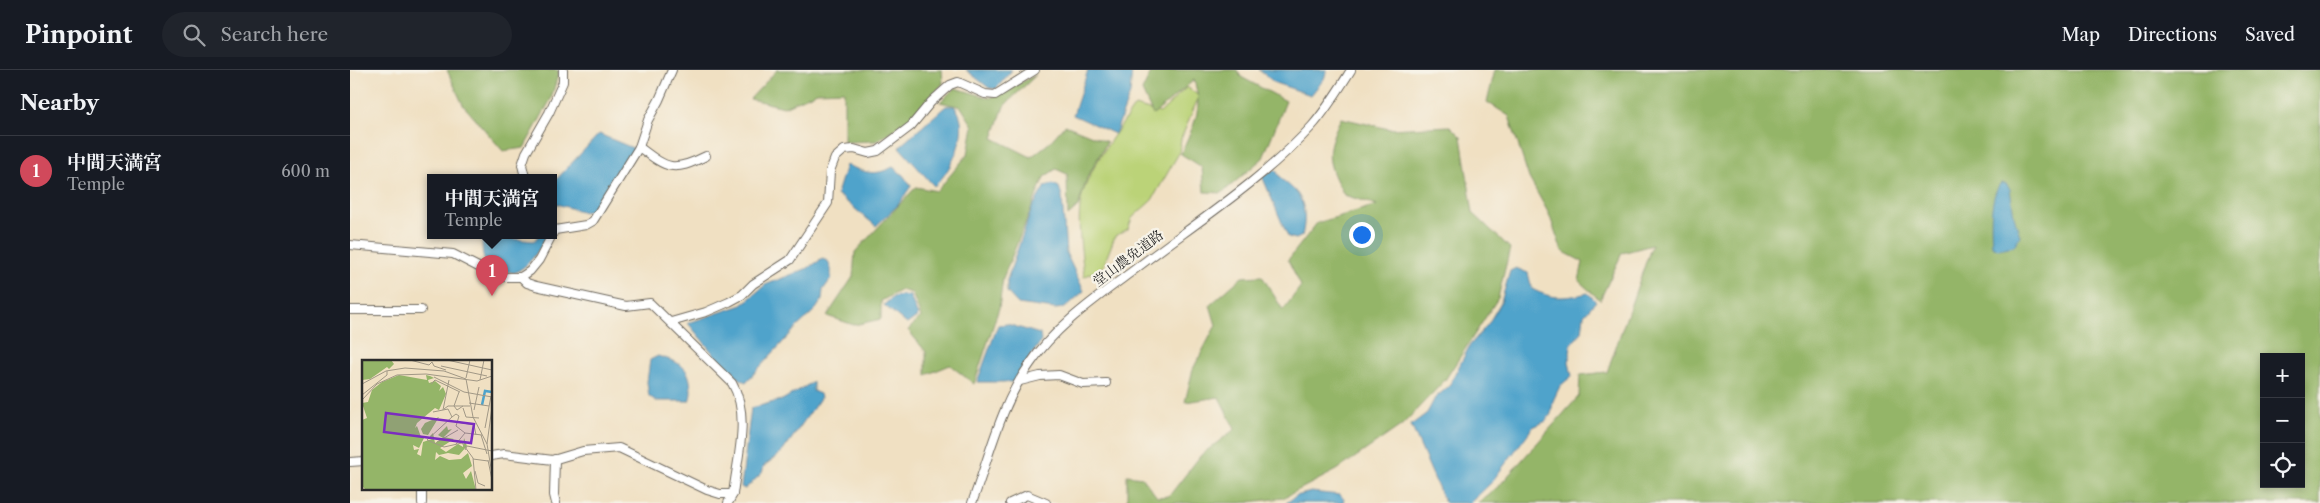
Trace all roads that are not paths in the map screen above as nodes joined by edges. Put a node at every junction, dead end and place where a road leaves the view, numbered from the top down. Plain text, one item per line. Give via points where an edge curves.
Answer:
1 (563, 70) edge
2 (672, 70) edge
3 (1035, 70) edge
4 (1351, 70) edge
5 (639, 146) junction
6 (706, 156) dead end
7 (524, 174) edge
8 (557, 230) edge
9 (549, 239) edge
10 (350, 245) edge
11 (521, 277) junction
12 (350, 310) edge
13 (421, 310) dead end
14 (671, 322) junction
15 (1020, 381) junction
16 (1106, 382) dead end
17 (492, 456) edge
18 (555, 459) junction
19 (422, 490) edge
20 (733, 494) junction
21 (422, 503) edge
22 (556, 503) edge
23 (728, 503) edge
24 (972, 503) edge
25 (1010, 503) edge
26 (1046, 503) edge

1 - 7 street via 563,82 526,153 522,165
2 - 5 street
3 - 14 street via 995,95 958,82 950,85 912,126 878,151 844,150 835,158 830,171 828,203 790,260 729,302
4 - 15 street, 堂山農免道路 via 1314,124 1296,143 1271,166 1069,320 1046,344
5 - 6 street via 664,166 685,165
5 - 8 street via 593,221
9 - 11 street via 534,265
10 - 11 street via 452,254 504,277
11 - 14 street via 536,286 626,306 650,303
12 - 13 street
14 - 20 street via 736,390 742,413
15 - 16 street via 1059,375 1083,384
15 - 24 street, 堂山農免道路 via 1000,419
17 - 18 street
18 - 20 street via 583,451 619,448 707,490
18 - 22 street
19 - 21 street
20 - 23 street
25 - 26 street via 1027,495

